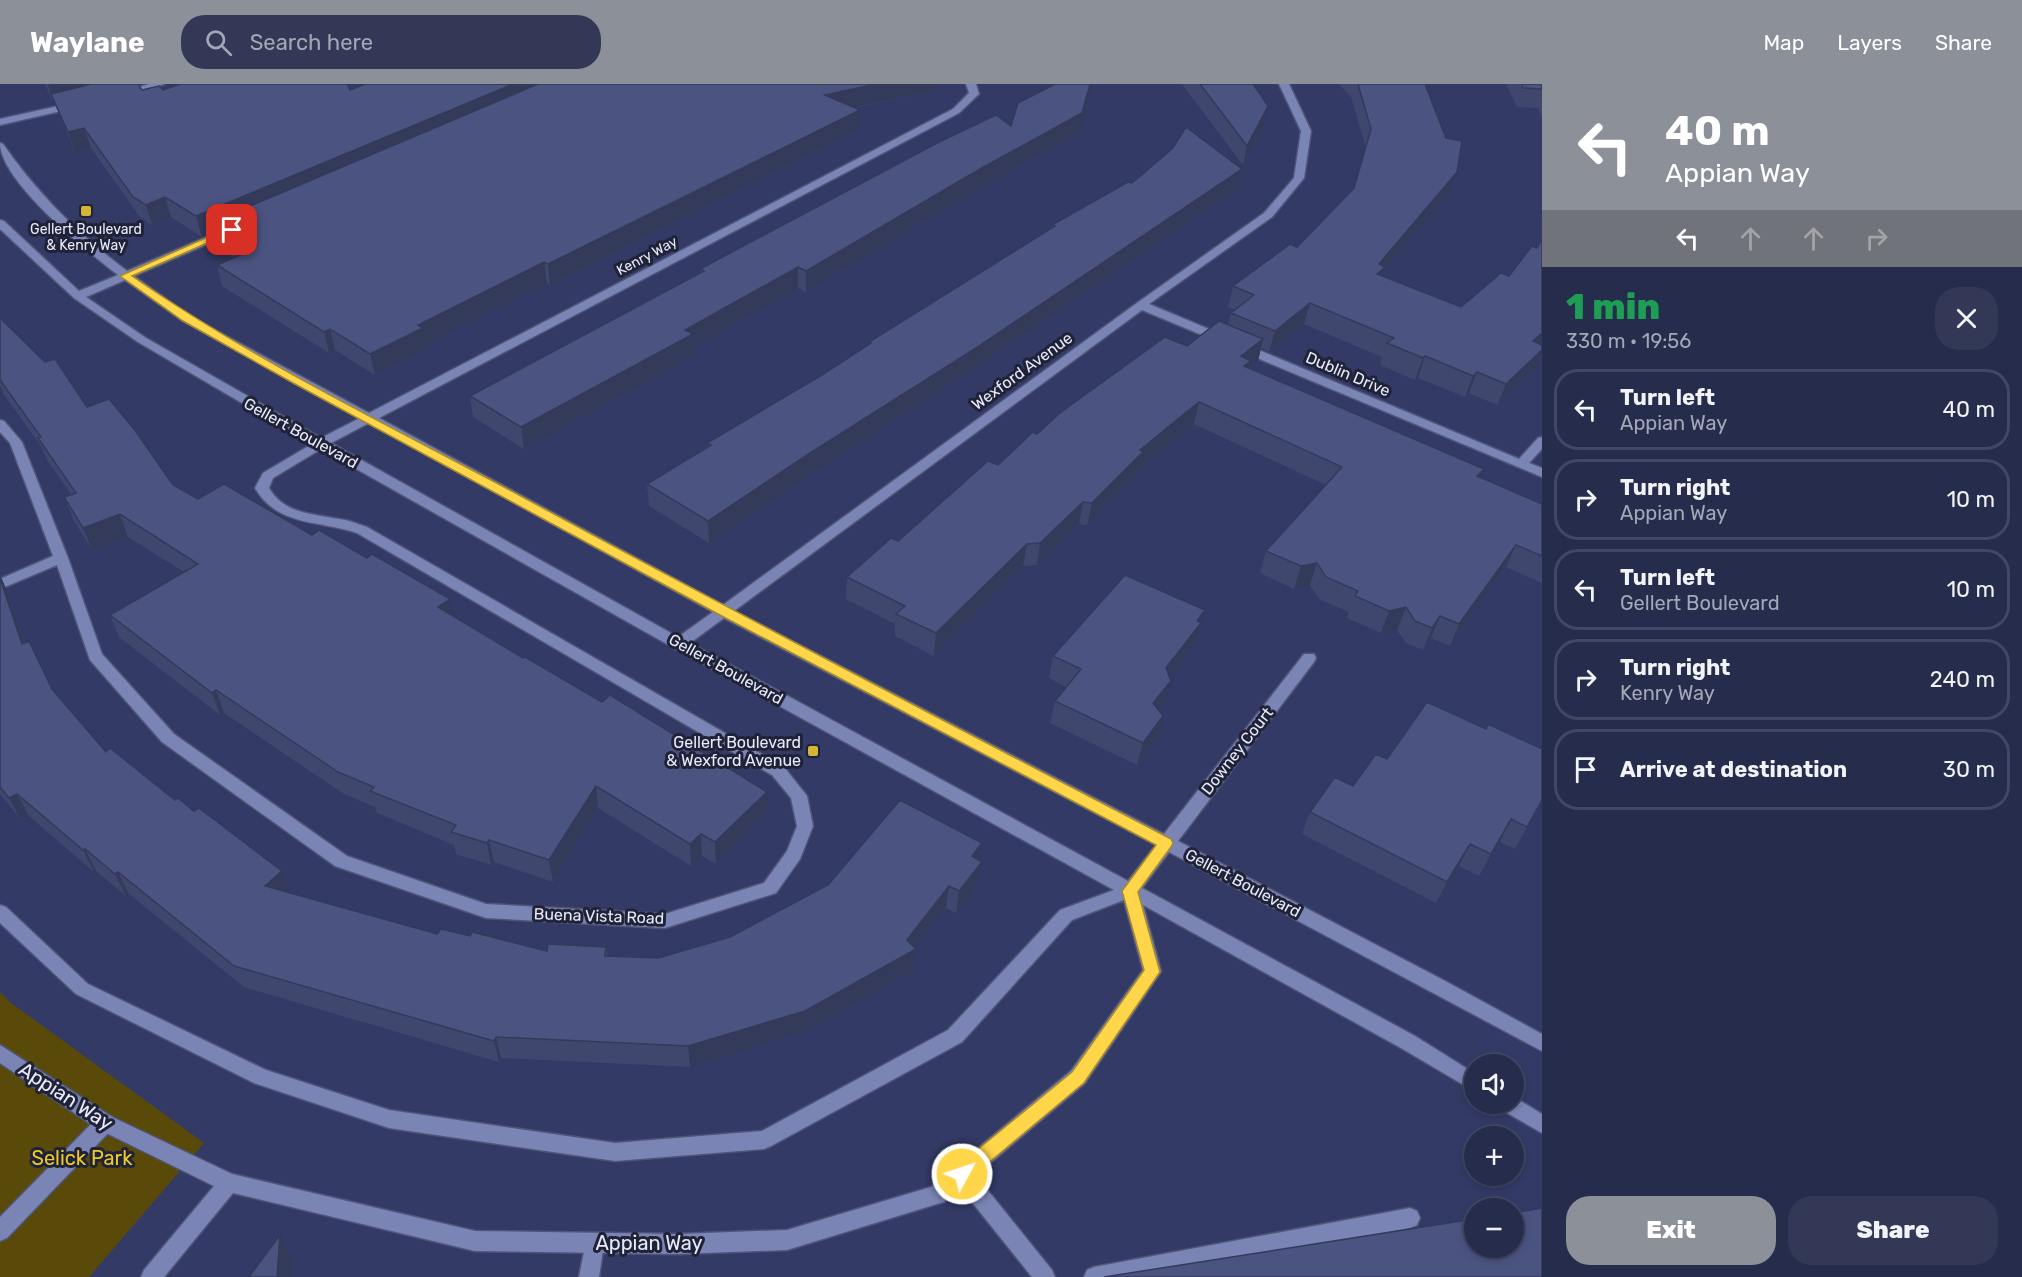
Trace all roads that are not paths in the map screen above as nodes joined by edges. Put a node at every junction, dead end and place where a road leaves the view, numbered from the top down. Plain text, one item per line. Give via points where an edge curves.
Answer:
1 (159, 84) edge
2 (971, 84) edge
3 (1284, 84) edge
4 (110, 97) edge
5 (88, 102) edge
6 (0, 122) edge
7 (0, 146) edge
8 (0, 223) edge
9 (234, 229) edge
10 (125, 276) junction
11 (78, 296) junction
12 (1141, 305) junction
13 (367, 419) junction
14 (0, 424) edge
15 (1542, 441) edge
16 (320, 444) junction
17 (1521, 464) junction
18 (1542, 473) edge
19 (62, 558) junction
20 (0, 584) edge
21 (723, 611) junction
22 (679, 644) junction
23 (1309, 658) dead end
24 (1165, 843) junction
25 (1130, 891) junction
26 (0, 912) edge
27 (1542, 1043) edge
28 (0, 1053) edge
29 (1464, 1077) edge
30 (1524, 1113) edge
31 (105, 1123) junction
32 (1542, 1124) edge
33 (962, 1174) junction
34 (229, 1183) junction
35 (1410, 1218) dead end
36 (0, 1231) edge
37 (594, 1243) junction
38 (151, 1277) edge
39 (589, 1277) edge
40 (1045, 1277) edge
41 (1094, 1277) edge

1 - 4 street
2 - 13 street, Kenry Way via 974,94 956,111
3 - 12 street, Wexford Avenue via 1306,131 1299,178 1268,215
5 - 6 street
7 - 10 street, Gellert Boulevard via 37,197
8 - 11 street, Gellert Boulevard
9 - 10 street
10 - 11 street
10 - 13 street, Gellert Boulevard via 187,319
11 - 16 street, Gellert Boulevard via 142,340
12 - 17 street, Dublin Drive
12 - 21 street, Wexford Avenue
13 - 16 street, Kenry Way
13 - 21 street, Gellert Boulevard
14 - 19 street, Buena Vista Road via 16,442
15 - 17 street
16 - 19 street, Buena Vista Road via 268,476 262,488 266,499 292,515 362,530 778,771 799,796 806,826 794,854 770,888 666,921 486,911 341,861 168,738 95,656
16 - 22 street, Gellert Boulevard
17 - 18 street, Dublin Drive
19 - 20 street
21 - 22 street, Wexford Avenue
21 - 24 street, Gellert Boulevard
22 - 25 street, Gellert Boulevard
23 - 24 street, Downey Court
24 - 25 street
24 - 27 street, Gellert Boulevard
25 - 26 street via 1066,915 955,1036 764,1140 615,1152 389,1119 261,1077 82,989
25 - 29 street, Gellert Boulevard via 1408,1042
25 - 33 street, Appian Way via 1152,972 1078,1077
28 - 31 street, Appian Way
30 - 32 street
31 - 34 street, Appian Way
31 - 36 street
33 - 37 street, Appian Way via 937,1195 786,1240
33 - 40 street
34 - 37 street, Appian Way via 475,1241
34 - 38 street
35 - 41 street
37 - 39 street

